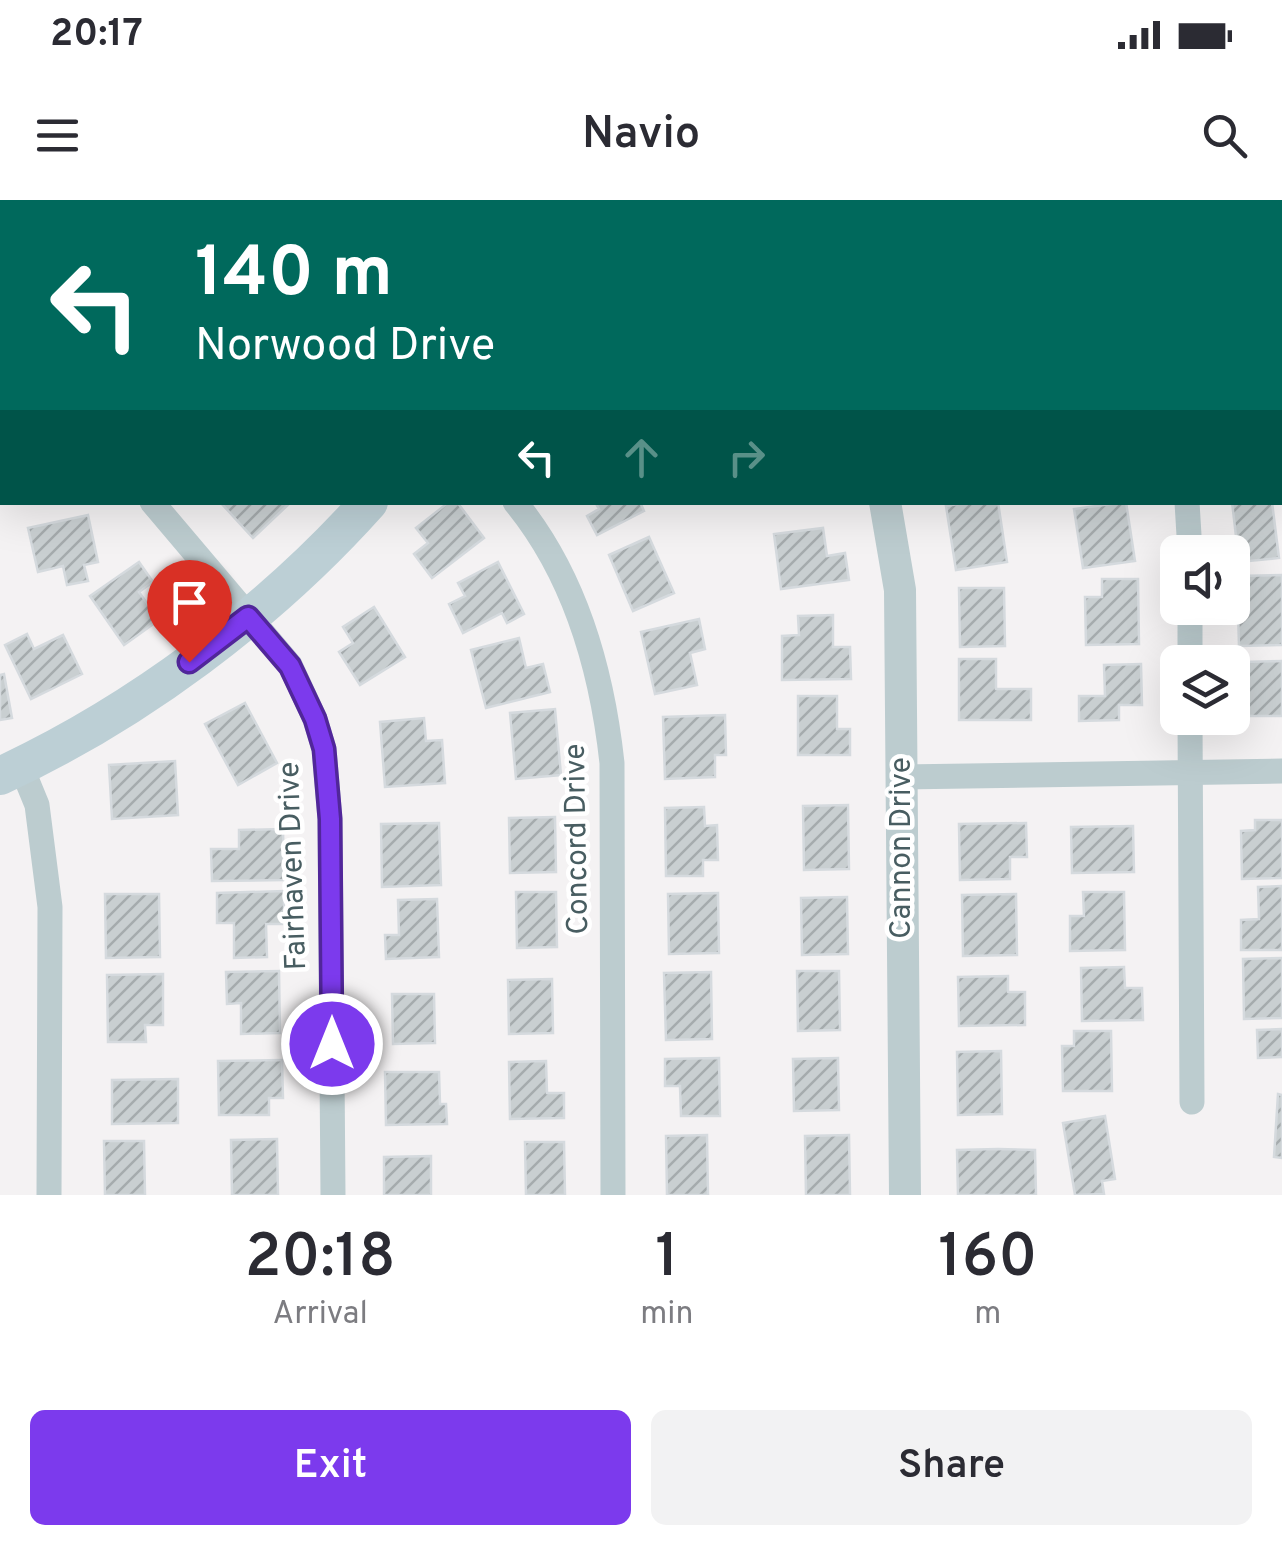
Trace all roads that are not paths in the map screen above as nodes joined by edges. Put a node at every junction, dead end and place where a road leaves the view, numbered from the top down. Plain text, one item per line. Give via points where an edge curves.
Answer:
1 (155, 505) edge
2 (366, 505) edge
3 (518, 505) edge
4 (886, 505) edge
5 (1188, 505) edge
6 (1189, 535) edge
7 (248, 617) junction
8 (1190, 735) edge
9 (11, 771) edge
10 (1282, 771) edge
11 (1190, 772) junction
12 (901, 777) junction
13 (1192, 1102) dead end
14 (49, 1195) edge
15 (333, 1195) edge
16 (614, 1195) edge
17 (905, 1195) edge

1 - 7 street, Fairhaven Drive
2 - 7 main road
3 - 16 street, Concord Drive via 576,608 606,710 612,763
4 - 12 street, Cannon Drive via 900,590
5 - 6 street
7 - 9 main road via 159,685
7 - 15 street, Fairhaven Drive via 290,666 324,749
8 - 11 street
9 - 14 street via 37,805 50,907
10 - 11 street
11 - 12 street
11 - 13 street
12 - 17 street, Cannon Drive

